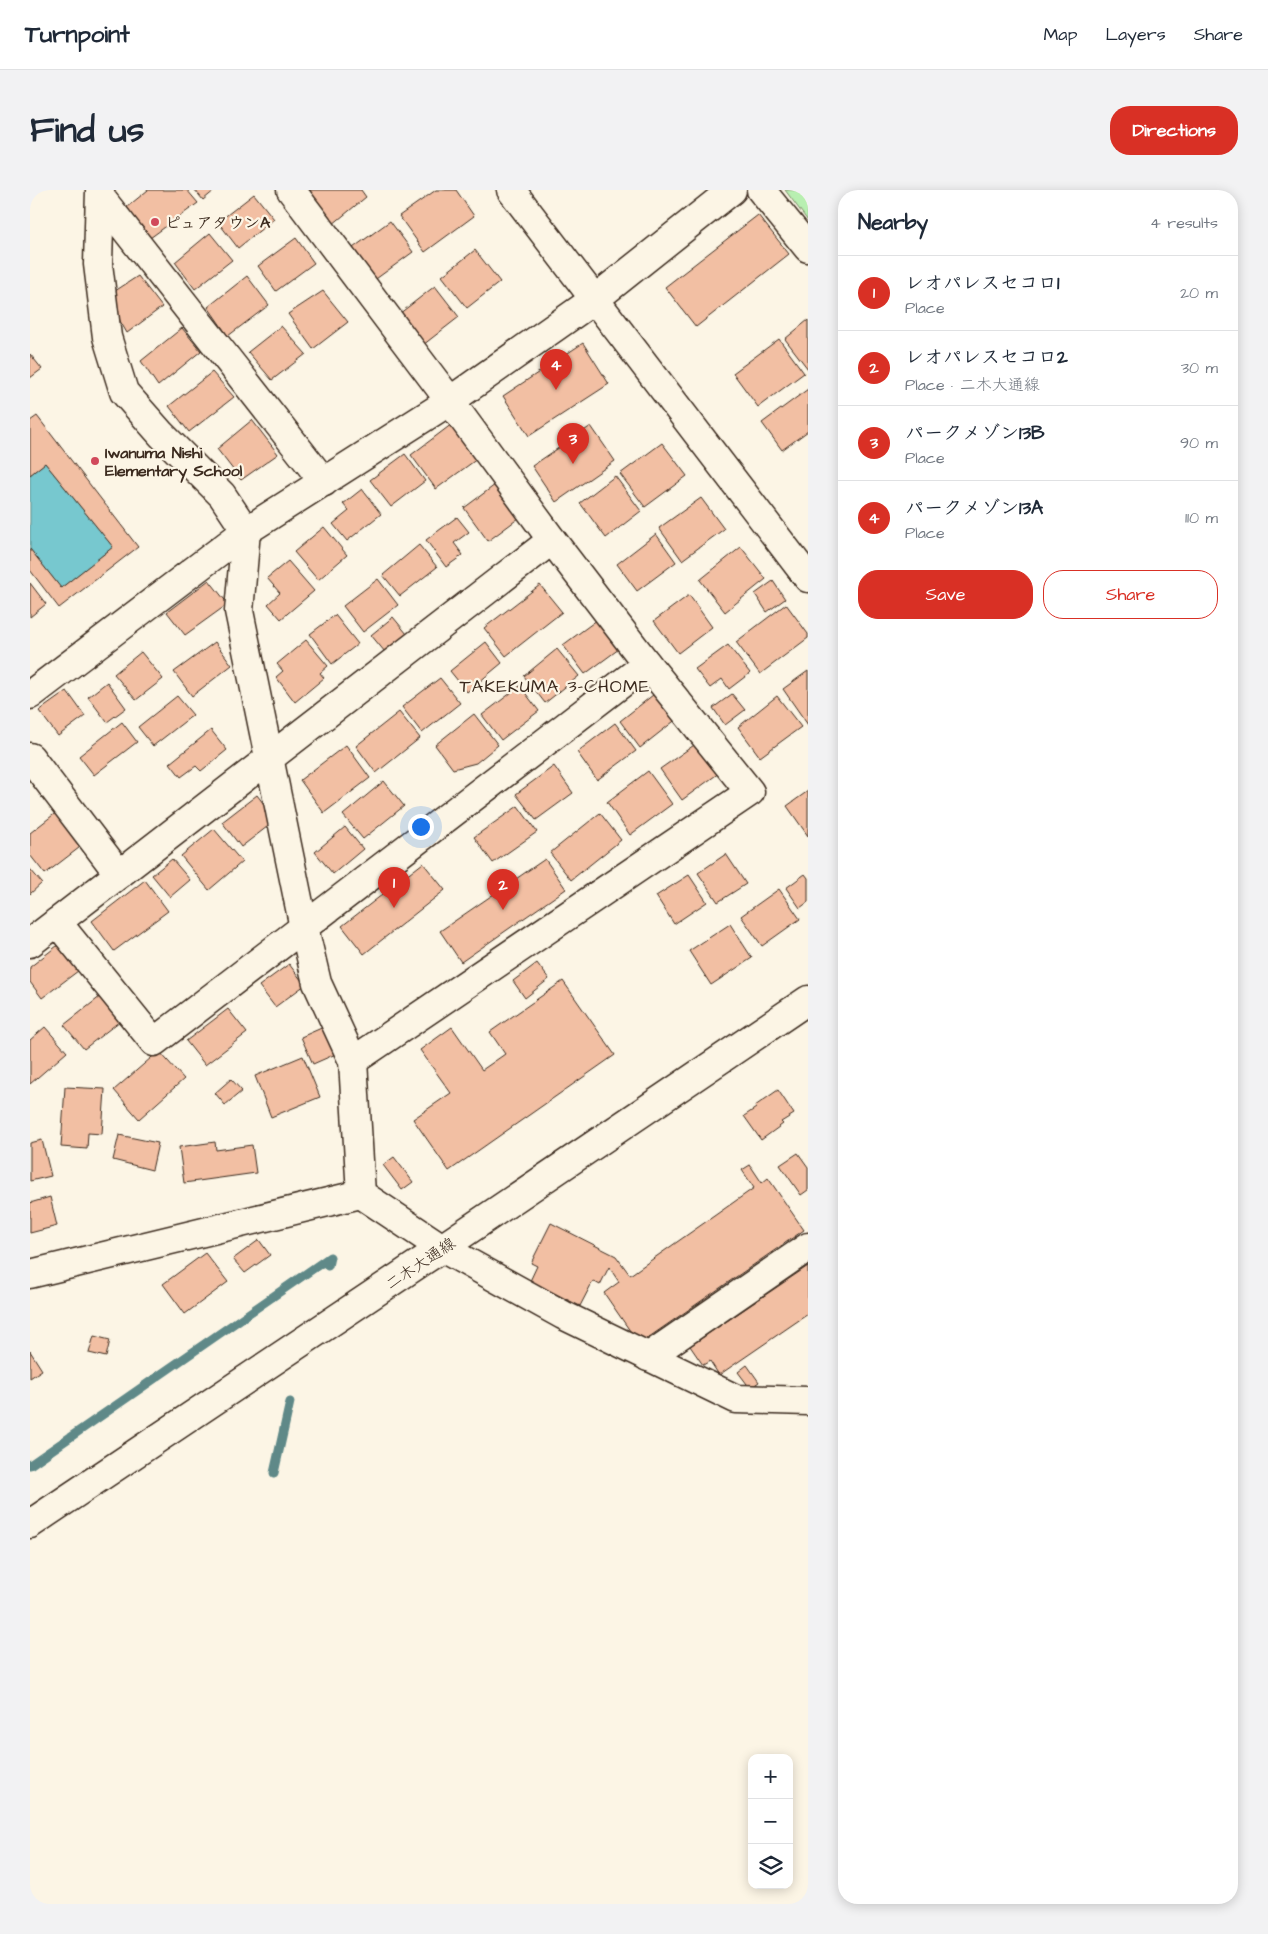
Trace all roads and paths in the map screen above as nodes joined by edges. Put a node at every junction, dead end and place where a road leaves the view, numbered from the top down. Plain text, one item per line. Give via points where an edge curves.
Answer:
1 (291, 190) edge
2 (511, 190) edge
3 (732, 190) edge
4 (761, 190) edge
5 (100, 194) edge
6 (808, 248) edge
7 (595, 299) junction
8 (450, 401) junction
9 (324, 482) junction
10 (246, 531) junction
11 (552, 540) junction
12 (808, 578) edge
13 (647, 664) junction
14 (30, 695) edge
15 (30, 757) edge
16 (270, 758) junction
17 (119, 874) junction
18 (57, 922) junction
19 (304, 928) junction
20 (30, 943) edge
21 (808, 1000) edge
22 (353, 1061) junction
23 (361, 1194) junction
24 (808, 1247) edge
25 (442, 1248) junction
26 (30, 1274) edge
27 (648, 1357) junction
28 (808, 1401) edge
29 (30, 1524) edge

1 - 8 street
2 - 7 street
3 - 7 street
4 - 6 street
5 - 9 street
5 - 10 street via 98,264 107,337 124,392 222,495
7 - 8 street
7 - 12 street
8 - 9 street
8 - 11 street
9 - 10 street
10 - 14 street
10 - 16 street via 239,611
11 - 13 street
11 - 16 street
13 - 19 street
13 - 22 street via 750,792
15 - 17 street
16 - 17 street
16 - 19 street
17 - 18 street
18 - 19 street via 154,1042
18 - 20 street
19 - 22 street via 317,983
21 - 25 street, 二木大通線
22 - 23 street
23 - 25 street
23 - 26 street
24 - 27 street
25 - 27 street via 563,1315
25 - 29 street, 二木大通線
27 - 28 street via 736,1399

